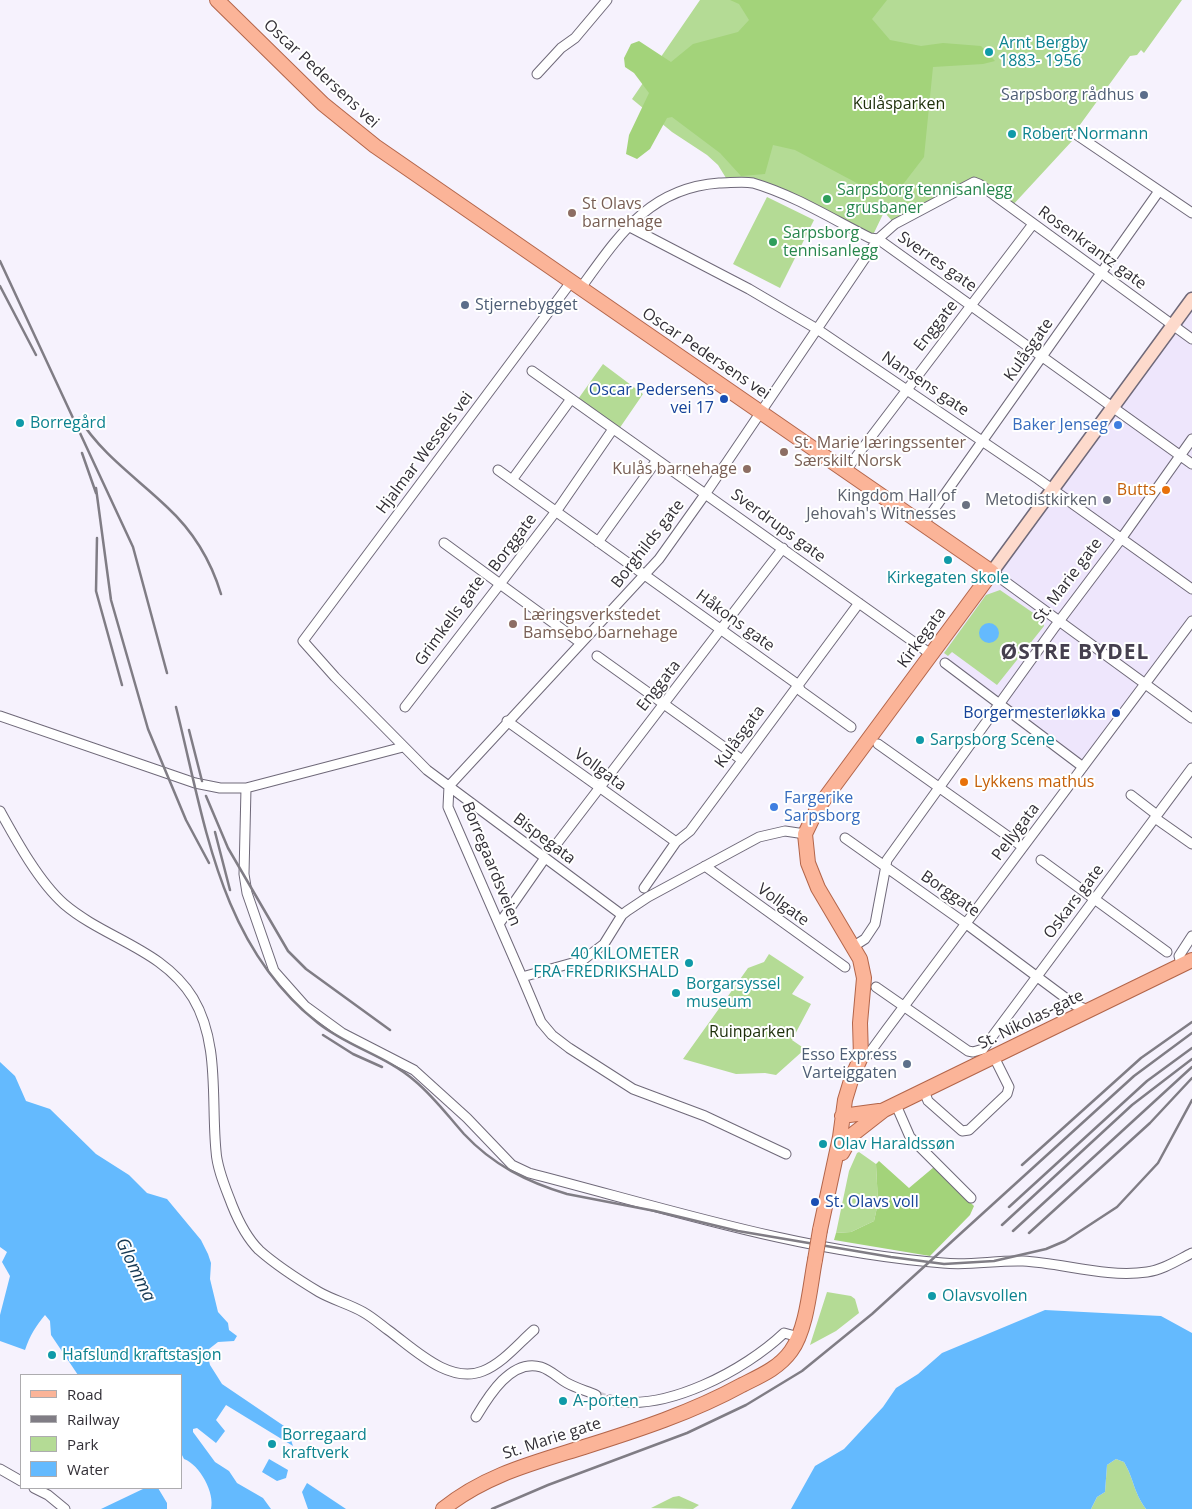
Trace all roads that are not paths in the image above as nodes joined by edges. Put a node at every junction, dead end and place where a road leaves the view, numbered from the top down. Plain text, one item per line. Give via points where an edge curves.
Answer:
1 (218, 0) edge
2 (607, 0) edge
3 (537, 74) dead end
4 (1077, 135) dead end
5 (974, 182) joint
6 (1159, 191) junction
7 (1192, 213) edge
8 (1033, 224) junction
9 (628, 226) junction
10 (878, 239) junction
11 (1102, 272) junction
12 (576, 286) junction
13 (1192, 299) edge
14 (972, 304) junction
15 (1173, 325) junction
16 (817, 329) junction
17 (1192, 339) edge
18 (1042, 357) junction
19 (532, 371) dead end
20 (906, 390) junction
21 (572, 399) junction
22 (1113, 407) junction
23 (760, 411) junction
24 (613, 430) junction
25 (1192, 439) edge
26 (984, 442) junction
27 (1180, 455) junction
28 (657, 460) junction
29 (1192, 464) edge
30 (498, 470) dead end
31 (846, 470) junction
32 (512, 480) junction
33 (1053, 490) junction
34 (706, 493) junction
35 (555, 512) junction
36 (923, 525) junction
37 (1121, 539) junction
38 (598, 542) junction
39 (444, 544) dead end
40 (783, 548) junction
41 (992, 572) junction
42 (646, 575) junction
43 (500, 584) junction
44 (1192, 590) edge
45 (859, 603) junction
46 (1192, 621) edge
47 (1059, 622) junction
48 (722, 630) junction
49 (303, 641) joint
50 (581, 643) junction
51 (932, 655) junction
52 (597, 656) dead end
53 (945, 663) dead end
54 (1145, 683) junction
55 (797, 684) junction
56 (1000, 703) junction
57 (664, 704) junction
58 (406, 707) dead end
59 (0, 716) edge
60 (1192, 718) edge
61 (507, 721) junction
62 (851, 727) dead end
63 (878, 744) dead end
64 (404, 747) junction
65 (742, 760) junction
66 (1083, 767) junction
67 (1192, 768) edge
68 (449, 786) junction
69 (246, 788) junction
70 (940, 788) junction
71 (600, 789) junction
72 (1131, 795) dead end
73 (0, 811) edge
74 (1156, 816) junction
75 (806, 834) junction
76 (845, 838) dead end
77 (558, 842) dead end
78 (676, 842) junction
79 (1192, 844) edge
80 (1023, 847) junction
81 (545, 858) junction
82 (1041, 860) dead end
83 (705, 866) junction
84 (885, 867) junction
85 (644, 888) dead end
86 (1095, 899) junction
87 (622, 915) junction
88 (966, 923) junction
89 (499, 924) junction
90 (1192, 936) edge
91 (854, 946) junction
92 (1167, 952) dead end
93 (1187, 962) edge
94 (845, 967) dead end
95 (1037, 976) junction
96 (522, 977) junction
97 (876, 987) dead end
98 (905, 1006) junction
99 (1091, 1011) junction
100 (861, 1057) junction
101 (994, 1057) junction
102 (924, 1091) junction
103 (890, 1107) junction
104 (842, 1116) junction
105 (786, 1154) dead end
106 (832, 1174) junction
107 (971, 1198) dead end
108 (820, 1230) junction
109 (1192, 1253) edge
110 (534, 1330) dead end
111 (796, 1336) junction
112 (596, 1395) tunnel mouth
113 (610, 1400) tunnel mouth
114 (476, 1418) dead end
115 (0, 1468) edge
116 (20, 1480) edge
117 (36, 1489) edge
118 (65, 1509) edge
119 (443, 1509) edge

1 - 12 main road, Oscar Pedersens vei via 344,122
2 - 3 street via 576,38 561,48
4 - 6 street
5 - 8 street, Rosenkrantz gate
5 - 10 street, Borghilds gate via 896,224
6 - 7 street
6 - 11 street, Kulåsgate
8 - 11 street, Rosenkrantz gate
8 - 14 street, Enggate
9 - 10 street, Sverres gate via 673,194 710,184 751,183 784,194 870,238
9 - 12 street, Sverres gate
9 - 16 street, Nansens gate via 749,289
10 - 14 street, Sverres gate
10 - 16 street, Borghilds gate
11 - 15 street, Rosenkrantz gate
11 - 18 street, Kulåsgate
12 - 23 main road, Oscar Pedersens vei
12 - 49 street, Hjalmar Wessels vei
13 - 15 street, Kirkegata
14 - 18 street, Sverres gate
14 - 20 street, Enggate
15 - 17 street, Rosenkrantz gate
15 - 22 street, Kirkegata
16 - 20 street, Nansens gate
16 - 23 street, Borghilds gate
18 - 22 street, Sverres gate
18 - 26 street, Kulåsgate
19 - 21 street, Sverdrups gate
20 - 26 street, Nansens gate
20 - 31 street, Enggate
21 - 24 street, Sverdrups gate
21 - 32 street
22 - 27 street, Sverres gate
22 - 33 street, Kirkegata
23 - 31 main road, Oscar Pedersens vei
23 - 34 street, Borghilds gate
24 - 28 street, Sverdrups gate
24 - 35 street
25 - 27 street, St. Marie gate
26 - 33 street, Nansens gate
26 - 36 street, Kulåsgate
27 - 29 street, Sverres gate
27 - 37 street, St. Marie gate
28 - 34 street, Sverdrups gate
28 - 38 street
30 - 32 street, Håkons gate
31 - 36 main road, Oscar Pedersens vei
32 - 35 street, Håkons gate
33 - 37 street, Nansens gate
33 - 41 street, Kirkegata
34 - 40 street, Sverdrups gate
34 - 42 street, Borghilds gate
35 - 38 street, Håkons gate
35 - 43 street, Borggate
36 - 41 main road, Oscar Pedersens vei
37 - 44 street, Nansens gate
37 - 47 street, St. Marie gate
38 - 42 street, Håkons gate
39 - 43 street, Grimkells gate
40 - 45 street, Sverdrups gate
40 - 48 street, Enggata
41 - 47 street, Oscar Pedersens vei
41 - 51 main road, Kirkegata
42 - 48 street, Håkons gate
42 - 50 street, Borghilds gate
43 - 50 street, Borggate
43 - 58 street, Grimkells gate
45 - 51 street, Sverdrups gate
45 - 55 street, Kulåsgata
46 - 54 street, Pellygata
47 - 54 street, Oscar Pedersens vei
47 - 56 street, St. Marie gate
48 - 55 street, Håkons gate
48 - 57 street, Enggata
49 - 64 street, Borregaardsveien
50 - 61 street, Borghilds gate
51 - 75 main road, Kirkegata via 817,809
52 - 57 street
53 - 56 street
54 - 60 street, Oscar Pedersens vei
54 - 66 street, Pellygata
55 - 62 street, Håkons gate via 801,692
55 - 65 street, Kulåsgata
56 - 66 street
56 - 70 street, St. Marie gate
57 - 65 street
57 - 71 street, Enggata
59 - 69 street via 203,785
61 - 68 street, Borghilds gate
61 - 71 street, Vollgata
63 - 70 street
64 - 68 street, Borregaardsveien
64 - 69 street
65 - 78 street, Kulåsgata via 690,831
66 - 80 street, Pellygata
67 - 74 street, Oskars gate
68 - 81 street, Bispegata
68 - 89 street, Borregaardsveien via 448,807
69 - 109 street via 244,874 247,893 274,971 305,1006 342,1033 414,1070 520,1169 768,1236 944,1264 1022,1261 1128,1273 1165,1267
70 - 80 street
70 - 84 street, St. Marie gate
71 - 77 street, Enggata
71 - 78 street, Vollgata
72 - 74 street
73 - 110 street via 40,875 64,903 147,952 173,973 192,997 203,1018 210,1052 216,1153 237,1216 258,1248 321,1294 363,1312 434,1363 456,1372 483,1371 496,1364
74 - 79 street
74 - 86 street, Oskars gate
75 - 83 street via 771,832
75 - 91 main road, St. Marie gate via 805,850 813,876
76 - 84 street, Borggate
78 - 85 street, Kulåsgata
80 - 88 street, Pellygata
81 - 87 street, Bispegata
81 - 89 street
82 - 86 street
83 - 87 street
83 - 94 street, Vollgate
84 - 88 street, Borggate
84 - 91 street, St. Marie gate via 875,924 870,935
86 - 92 street
86 - 95 street, Oskars gate
87 - 96 street via 604,944 583,960
88 - 95 street, Borggate
88 - 98 street, Pellygata
89 - 96 street, Borregaardsveien
90 - 93 street via 1179,956
91 - 100 main road, St. Marie gate via 864,978
93 - 99 main road, St. Nikolas-gate
95 - 98 street, Oskars gate via 979,1051 968,1051
95 - 99 street, Borggate via 1075,1005
96 - 105 street, Borregaardsveien via 542,1022 568,1048 633,1089 704,1116
97 - 98 street
98 - 100 street, Pellygata via 868,1055
99 - 101 main road, St. Nikolas-gate
100 - 104 main road, St. Marie gate via 848,1087
101 - 102 main road, St. Nikolas-gate
101 - 102 street via 1010,1088 969,1130 962,1131 928,1101
102 - 103 main road, St. Nikolas-gate
103 - 104 main road, St. Nikolas-gate
103 - 106 main road, St. Nikolas-gate via 852,1135
103 - 107 street via 910,1137
104 - 106 main road, St. Marie gate
104 - 108 main road, St. Marie gate via 834,1137 821,1205
106 - 108 main road, St. Marie gate
108 - 111 main road, St. Marie gate, bridge via 806,1308
111 - 113 street, St. Marie gate via 784,1333 768,1348 715,1379 682,1393 651,1401 623,1403
111 - 119 main road, St. Marie gate via 759,1376 716,1399 654,1424 518,1466
112 - 114 street, St. Marie gate via 540,1367 531,1366 512,1373 494,1387
115 - 116 street
117 - 118 street

